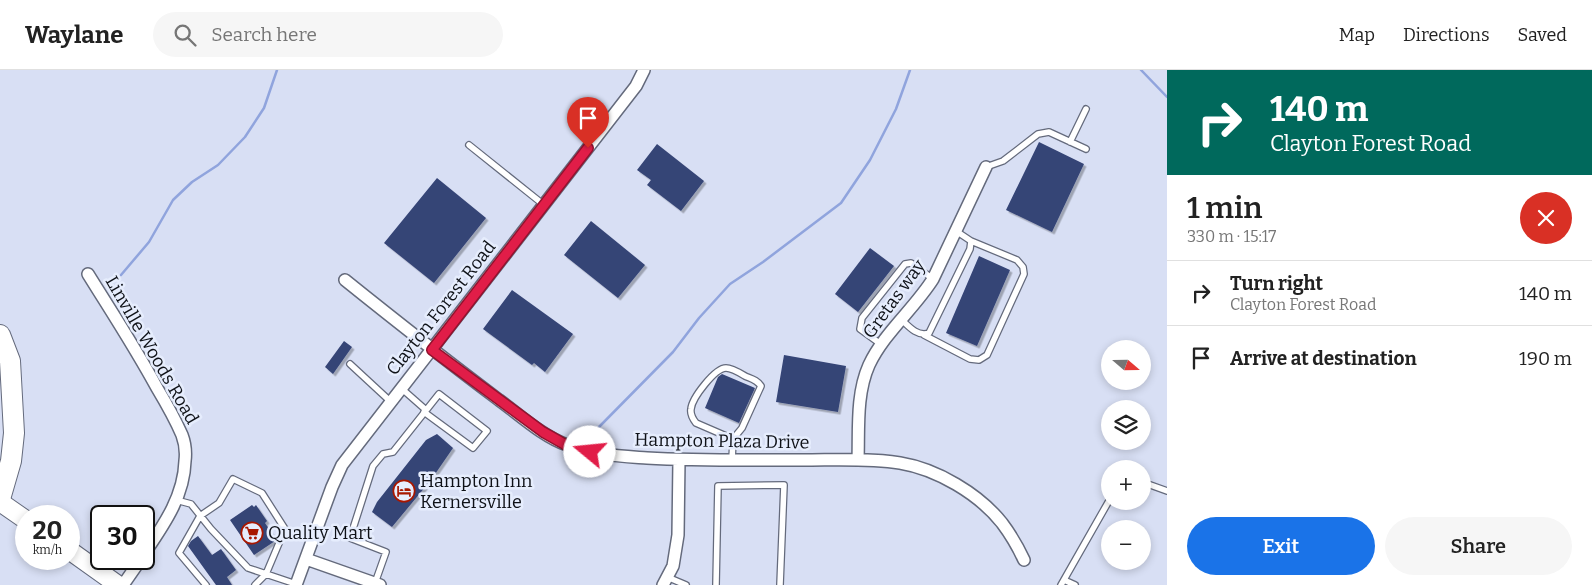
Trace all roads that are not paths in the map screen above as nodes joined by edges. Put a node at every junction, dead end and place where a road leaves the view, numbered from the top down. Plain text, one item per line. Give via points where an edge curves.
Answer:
1 (644, 70) edge
2 (1086, 109) dead end
3 (1070, 142) junction
4 (469, 145) dead end
5 (1086, 149) dead end
6 (986, 167) joint
7 (544, 205) junction
8 (956, 231) junction
9 (971, 241) junction
10 (88, 274) dead end
11 (933, 279) junction
12 (345, 280) dead end
13 (902, 320) junction
14 (0, 335) edge
15 (924, 335) junction
16 (882, 345) junction
17 (432, 350) junction
18 (350, 364) dead end
19 (401, 388) junction
20 (390, 402) junction
21 (425, 411) junction
22 (732, 439) junction
23 (679, 460) junction
24 (732, 460) junction
25 (858, 460) junction
26 (1151, 486) edge
27 (1167, 492) edge
28 (0, 500) edge
29 (176, 500) junction
30 (1104, 510) edge
31 (15, 512) edge
32 (200, 516) junction
33 (155, 537) edge
34 (80, 558) edge
35 (306, 559) junction
36 (1024, 560) dead end
37 (133, 570) edge
38 (266, 574) junction
39 (665, 581) edge
40 (1062, 582) edge
41 (296, 584) edge
42 (378, 584) edge
43 (118, 585) edge
44 (123, 585) edge
45 (206, 585) edge
46 (255, 585) edge
47 (686, 585) edge
48 (716, 585) edge
49 (780, 585) edge
50 (1075, 585) edge

1 - 7 street, Clayton Forest Road via 636,86
2 - 3 lane
3 - 5 lane
3 - 6 lane via 1049,132 1038,134 1004,161
4 - 7 lane
6 - 8 street, Gretas way
7 - 17 street, Clayton Forest Road
8 - 9 lane
8 - 11 street, Gretas way
9 - 15 lane via 930,332
9 - 15 lane via 1017,260 1024,274 987,355 979,360 970,359
10 - 29 street, Linville Woods Road via 148,371 182,437 185,462
11 - 13 street, Gretas way
11 - 16 lane via 912,263 906,264 862,318 860,329
12 - 17 street, Hampton Plaza Drive
13 - 15 lane
13 - 16 street, Gretas way
14 - 28 highway via 10,361 14,433 11,461
16 - 25 street, Gretas way via 863,383 859,404
17 - 19 street, Clayton Forest Road
17 - 23 street, Hampton Plaza Drive via 543,432 566,445 617,456
18 - 20 lane
19 - 20 street, Clayton Forest Road
19 - 21 lane
20 - 35 street, Clayton Forest Road via 342,465
21 - 21 lane via 439,394 487,431 473,448
21 - 42 lane via 393,452 383,454 373,466 350,538 386,552
22 - 22 lane via 742,428 761,386 758,381 727,368 710,377 691,409 696,423
22 - 24 lane
23 - 24 street, Hampton Plaza Drive
23 - 39 street via 678,536 673,566
24 - 25 street, Hampton Plaza Drive
25 - 36 street, Hampton Plaza Drive via 902,463 952,481 1001,522
26 - 27 lane
28 - 31 main road
29 - 32 lane via 191,504
29 - 33 street, Linville Woods Road
30 - 40 lane
32 - 38 lane via 248,568
32 - 38 lane via 219,502 234,479 262,493 285,529
32 - 45 lane via 179,553
34 - 43 main road
35 - 41 street, Clayton Forest Road
35 - 42 street
37 - 44 street
38 - 41 lane
38 - 46 lane
39 - 47 lane
40 - 50 lane
48 - 49 lane via 718,486 784,485

